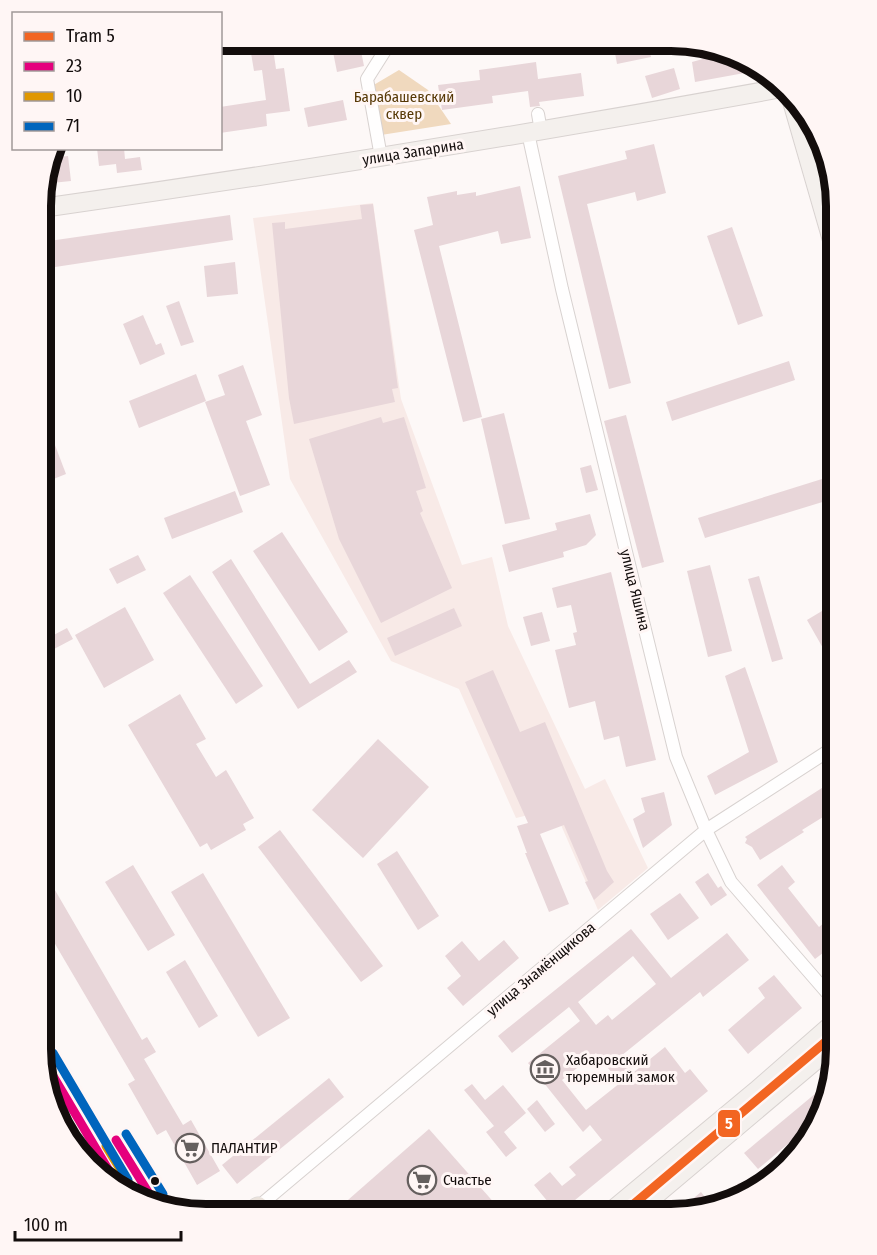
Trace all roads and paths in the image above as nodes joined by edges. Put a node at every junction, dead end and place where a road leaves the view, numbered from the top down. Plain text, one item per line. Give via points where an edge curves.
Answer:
1 (385, 51) edge
2 (773, 89) edge
3 (796, 114) edge
4 (536, 126) junction
5 (381, 156) junction
6 (51, 207) edge
7 (826, 219) edge
8 (826, 752) edge
9 (706, 830) junction
10 (826, 992) edge
11 (826, 1030) edge
12 (826, 1051) edge
13 (54, 1077) edge
14 (108, 1168) edge
15 (265, 1204) edge
16 (620, 1204) edge
17 (645, 1204) edge

1 - 5 street via 367,79
2 - 4 street, улица Запарина
3 - 7 street
4 - 5 street, улица Запарина
4 - 9 street, улица Яшина via 562,289 676,757
5 - 6 street, улица Запарина
8 - 9 street, улица Знамёнщикова
9 - 10 street, улица Яшина via 732,882
9 - 15 street, улица Знамёнщикова
11 - 16 street
12 - 17 street
13 - 14 main road

